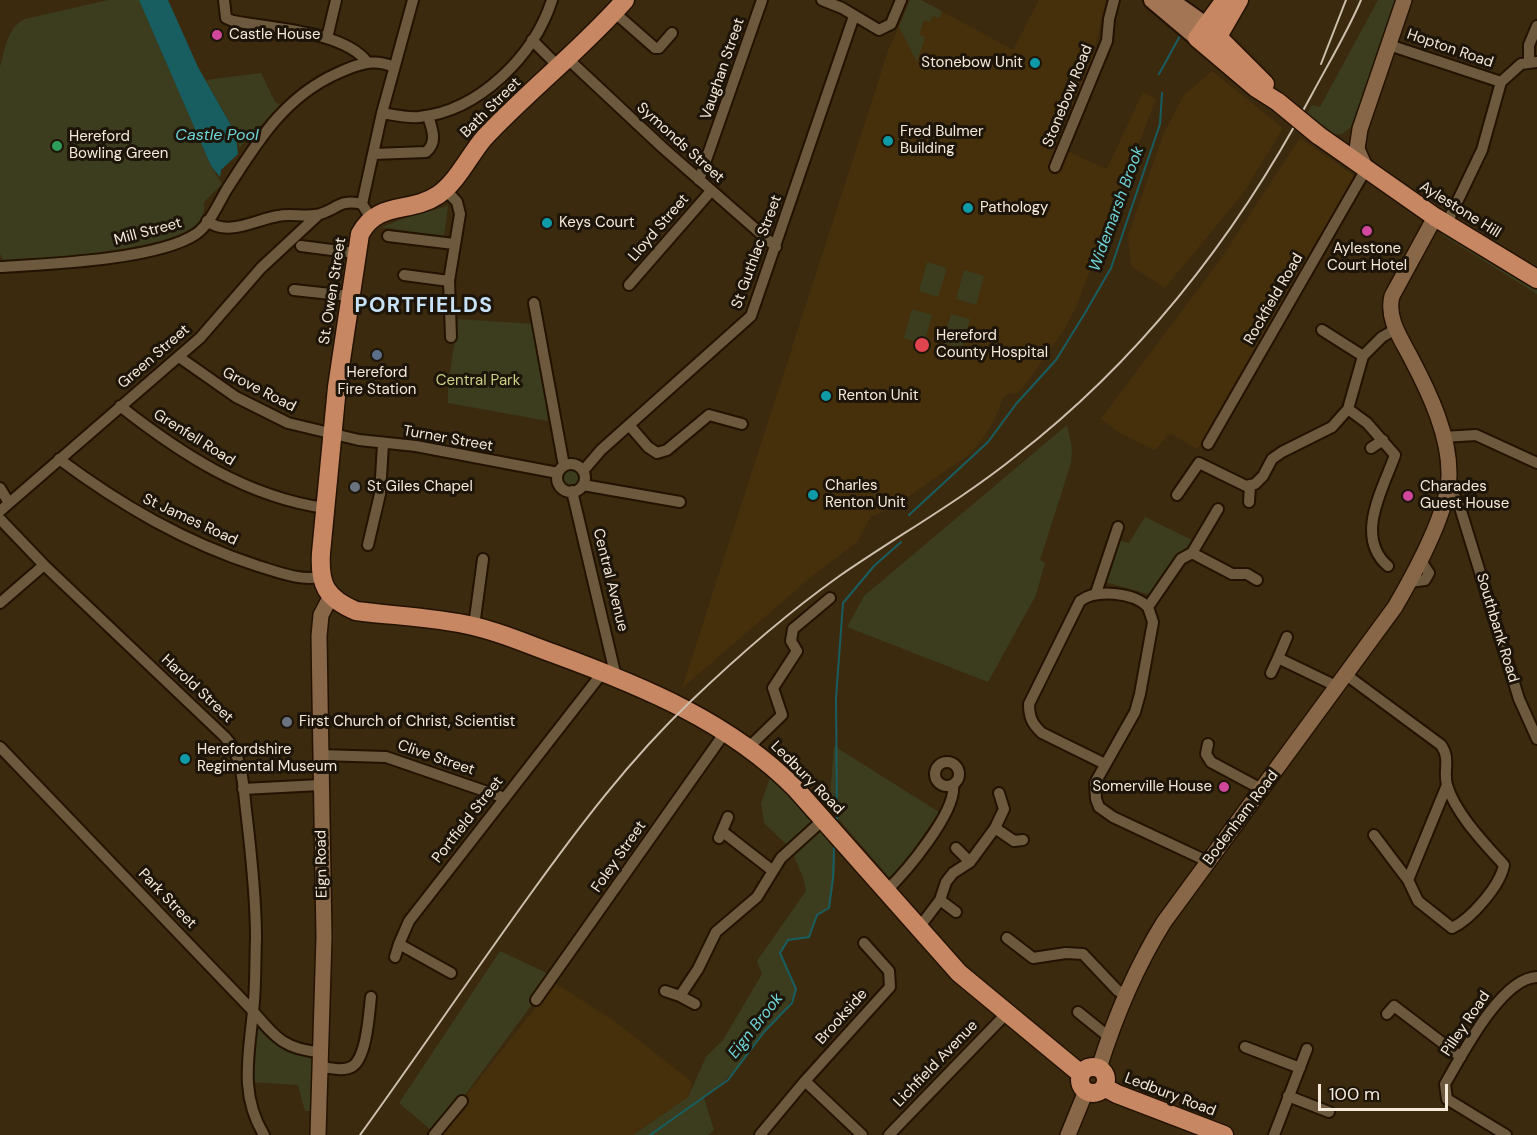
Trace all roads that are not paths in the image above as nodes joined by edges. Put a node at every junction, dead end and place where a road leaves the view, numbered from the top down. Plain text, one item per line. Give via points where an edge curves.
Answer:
1 (224, 0) edge
2 (336, 0) edge
3 (413, 0) edge
4 (552, 0) edge
5 (762, 0) edge
6 (822, 0) edge
7 (901, 0) edge
8 (1114, 0) edge
9 (1152, 0) edge
10 (1170, 0) edge
11 (1225, 0) edge
12 (1239, 0) edge
13 (1404, 0) edge
14 (619, 6) edge
15 (854, 16) junction
16 (1537, 26) edge
17 (672, 33) dead end
18 (1208, 37) junction
19 (327, 38) junction
20 (532, 40) junction
21 (1389, 45) junction
22 (367, 62) junction
23 (1533, 62) edge
24 (563, 63) junction
25 (394, 67) junction
26 (1501, 82) junction
27 (382, 113) junction
28 (428, 116) junction
29 (1360, 129) junction
30 (1340, 150) junction
31 (373, 154) junction
32 (1056, 167) dead end
33 (1366, 169) junction
34 (699, 180) junction
35 (445, 189) junction
36 (711, 191) junction
37 (367, 211) junction
38 (290, 215) junction
39 (318, 215) junction
40 (1441, 220) junction
41 (207, 221) junction
42 (295, 234) junction
43 (388, 236) dead end
44 (454, 244) junction
45 (301, 246) dead end
46 (776, 247) junction
47 (355, 253) junction
48 (0, 267) edge
49 (404, 275) dead end
50 (1537, 279) edge
51 (449, 281) junction
52 (629, 285) dead end
53 (294, 290) dead end
54 (349, 296) junction
55 (534, 303) dead end
56 (1396, 329) junction
57 (1322, 330) dead end
58 (451, 337) dead end
59 (1363, 356) junction
60 (179, 357) junction
61 (120, 406) junction
62 (1348, 409) junction
63 (742, 424) dead end
64 (629, 425) junction
65 (332, 435) junction
66 (1443, 437) junction
67 (1383, 440) junction
68 (383, 444) junction
69 (1209, 444) dead end
70 (1371, 448) dead end
71 (59, 459) junction
72 (1537, 463) edge
73 (561, 470) junction
74 (583, 471) junction
75 (583, 485) junction
76 (1248, 486) junction
77 (1448, 487) junction
78 (0, 488) edge
79 (572, 492) junction
80 (1177, 495) dead end
81 (680, 502) dead end
82 (1249, 502) dead end
83 (9, 503) junction
84 (325, 508) junction
85 (1440, 509) junction
86 (1218, 510) dead end
87 (0, 511) edge
88 (1463, 515) junction
89 (0, 519) edge
90 (1118, 527) dead end
91 (368, 545) dead end
92 (1192, 553) junction
93 (483, 559) dead end
94 (44, 565) junction
95 (1388, 566) dead end
96 (320, 577) junction
97 (1257, 580) dead end
98 (1096, 593) junction
99 (331, 596) junction
100 (830, 598) dead end
101 (0, 603) edge
102 (1148, 607) junction
103 (474, 626) junction
104 (1287, 637) dead end
105 (1278, 658) junction
106 (1271, 673) dead end
107 (610, 674) junction
108 (1341, 680) junction
109 (726, 732) junction
110 (1537, 739) edge
111 (1208, 744) dead end
112 (0, 747) edge
113 (749, 747) junction
114 (320, 754) junction
115 (1105, 764) junction
116 (1447, 784) junction
117 (320, 785) junction
118 (953, 785) dead end
119 (243, 789) junction
120 (1263, 790) junction
121 (999, 793) dead end
122 (505, 798) junction
123 (728, 817) dead end
124 (832, 828) junction
125 (995, 828) junction
126 (1374, 835) dead end
127 (1023, 840) dead end
128 (956, 848) dead end
129 (970, 862) junction
130 (1209, 862) junction
131 (773, 871) junction
132 (1408, 880) junction
133 (886, 891) junction
134 (940, 900) junction
135 (956, 912) dead end
136 (918, 929) junction
137 (1007, 939) dead end
138 (864, 943) dead end
139 (399, 944) junction
140 (395, 957) dead end
141 (1537, 969) edge
142 (451, 973) dead end
143 (1531, 977) edge
144 (665, 991) dead end
145 (1128, 992) junction
146 (680, 996) junction
147 (371, 998) dead end
148 (536, 1000) dead end
149 (695, 1004) dead end
150 (1394, 1006) dead end
151 (253, 1011) junction
152 (1078, 1012) dead end
153 (1005, 1014) junction
154 (1109, 1037) junction
155 (1245, 1047) dead end
156 (1307, 1049) dead end
157 (1461, 1057) junction
158 (321, 1060) junction
159 (1099, 1068) joint
160 (1300, 1068) junction
161 (805, 1081) junction
162 (1090, 1084) junction
163 (1444, 1091) junction
164 (1432, 1093) dead end
165 (1288, 1096) junction
166 (462, 1101) dead end
167 (1329, 1112) dead end
168 (264, 1135) edge
169 (318, 1135) edge
170 (434, 1135) edge
171 (759, 1135) edge
172 (862, 1135) edge
173 (889, 1135) edge
174 (1068, 1135) edge
175 (1224, 1135) edge
176 (1274, 1135) edge
177 (1506, 1135) edge

1 - 19 street via 226,18 233,21
2 - 19 street
3 - 25 street, St. Owen Street
4 - 20 street
5 - 34 street, Vaughan Street
6 - 15 street
7 - 15 street via 895,19 886,28 872,28
8 - 32 street, Stonebow Road via 1107,41
9 - 18 main road
10 - 18 main road
11 - 18 highway
12 - 18 highway
13 - 21 street
14 - 17 street via 655,48
14 - 24 highway, Bath Street
15 - 46 street, St Guthlac Street
16 - 23 street via 1529,45
18 - 30 highway, Aylestone Hill, bridge via 1256,88
19 - 22 street via 356,50
20 - 24 street, Symonds Street
20 - 28 street via 501,78 473,99
21 - 26 street, Hopton Road
21 - 29 street
22 - 25 street
22 - 41 street via 326,79 291,102 239,170
23 - 26 street via 1521,64
24 - 34 street, Symonds Street
24 - 35 highway, Bath Street via 483,140
25 - 27 street, St. Owen Street
26 - 40 street via 1482,150
27 - 28 street
27 - 31 street, St. Owen Street
28 - 31 street via 434,137 426,152
29 - 30 street
29 - 33 street via 1357,149
30 - 33 highway, Aylestone Hill
31 - 37 street, St. Owen Street
33 - 40 highway, Aylestone Hill
33 - 69 street, Rockfield Road
34 - 36 street, Symonds Street
35 - 37 highway, Bath Street via 422,203
35 - 44 street via 459,209
36 - 46 street, Symonds Street
36 - 52 street, Lloyd Street
37 - 39 street via 343,202
37 - 47 highway, St. Owen Street
38 - 39 street
38 - 41 street via 224,229
38 - 42 street via 296,224
39 - 42 street, Green Street
40 - 50 highway, Aylestone Hill
40 - 56 street, Southbank Road via 1392,296 1390,308
41 - 48 street, Mill Street via 189,237 140,253
42 - 60 street, Green Street
43 - 44 street
44 - 51 street
45 - 47 street
46 - 64 street, St Guthlac Street via 748,321
47 - 54 highway, St. Owen Street
49 - 51 street
51 - 58 street
53 - 54 street
54 - 65 highway, St. Owen Street
55 - 73 street
56 - 59 street
56 - 66 street, Southbank Road via 1426,386
57 - 59 street
59 - 62 street
60 - 61 street, Green Street
60 - 65 street, Grove Road via 236,397 288,423
61 - 71 street, Green Street
61 - 84 street, Grenfell Road via 215,472 294,504
62 - 67 street
62 - 76 street via 1332,427 1272,459 1263,476
63 - 64 street via 709,415 662,453 648,447
64 - 74 street, St Guthlac Street
65 - 68 street, Turner Street
65 - 84 highway, St. Owen Street
66 - 72 street via 1476,435
66 - 77 street, Southbank Road
67 - 70 street
67 - 95 street via 1395,455 1370,535
68 - 73 street, Turner Street
68 - 91 street via 380,494
71 - 83 street, Green Street
71 - 96 street, St James Road via 103,492 176,533 279,573 309,579
73 - 74 street via 572,464
73 - 79 street via 560,486
74 - 75 street
75 - 79 street
75 - 81 street
76 - 80 street via 1199,463
76 - 82 street
77 - 85 street, Bodenham Road
77 - 88 street, Southbank Road
78 - 83 street
79 - 107 street, Central Avenue
83 - 87 street, Green Street
84 - 96 highway, St. Owen Street
85 - 88 street
85 - 108 street, Bodenham Road via 1410,582
86 - 92 street
88 - 110 street, Southbank Road via 1509,667
89 - 94 street, Harold Street
90 - 98 street
92 - 97 street via 1232,574 1247,574
92 - 102 street via 1181,560
93 - 103 street
94 - 101 street
94 - 119 street, Harold Street via 232,744
96 - 99 highway
98 - 102 street via 1136,599
98 - 115 street via 1080,601 1072,614 1029,704 1029,716 1042,733
99 - 103 highway, Ledbury Road via 356,610
99 - 114 street, Eign Road via 320,623
100 - 113 street via 793,629 791,641 797,651 773,688 782,715
102 - 115 street via 1153,622 1137,703
103 - 107 highway, Ledbury Road
104 - 105 street
105 - 106 street
105 - 108 street
107 - 109 highway, Ledbury Road
107 - 122 street, Portfield Street
108 - 116 street via 1375,695 1376,704 1432,747 1440,745 1448,762
108 - 120 street, Bodenham Road
109 - 113 highway, Ledbury Road
109 - 148 street, Foley Street
111 - 120 street via 1206,754 1211,762
112 - 151 street, Park Street
113 - 124 highway, Ledbury Road via 775,768
114 - 117 street, Eign Road
114 - 122 street, Clive Street via 386,757
115 - 130 street via 1095,783 1100,807 1113,817
116 - 132 street
116 - 132 street via 1471,828 1504,865 1502,876 1466,922 1452,928 1418,902
117 - 119 street
117 - 158 street, Eign Road via 324,938
118 - 133 street via 954,791 936,827
119 - 151 street, Harold Street via 256,935
120 - 130 street, Bodenham Road
121 - 125 street via 1004,809
122 - 139 street, Portfield Street via 409,921
123 - 131 street via 721,835
124 - 131 street via 790,848
124 - 133 highway, Ledbury Road
125 - 127 street via 1014,841
125 - 129 street
126 - 132 street
128 - 129 street
129 - 134 street via 946,882
130 - 145 street, Bodenham Road via 1152,942
131 - 146 street via 757,897 716,932
133 - 136 highway, Ledbury Road
134 - 135 street
134 - 136 street
136 - 153 highway, Ledbury Road
137 - 145 street via 1033,958 1083,954 1118,991
138 - 161 street, Brookside via 889,971 890,987
139 - 140 street, Portfield Street
139 - 142 street
141 - 143 street, Pilley Road
143 - 157 street, Pilley Road via 1501,997
144 - 146 street
145 - 154 street, Bodenham Road
146 - 149 street
147 - 158 street, Park Street via 366,1036 353,1066 342,1069
150 - 157 street
151 - 158 street, Park Street via 272,1034
151 - 168 street, Harold Street via 246,1058 247,1082 250,1105
152 - 154 street
153 - 162 highway, Ledbury Road
153 - 173 street, Lichfield Avenue
154 - 159 street, Bodenham Road
155 - 160 street
156 - 160 street
157 - 163 street, Pilley Road via 1444,1084
158 - 169 street, Eign Road
159 - 162 highway via 1106,1076
160 - 165 street
161 - 171 street, Brookside
161 - 172 street
162 - 174 street
162 - 175 highway, Ledbury Road
163 - 164 street
163 - 177 street via 1447,1099
165 - 167 street
165 - 176 street
166 - 170 street

